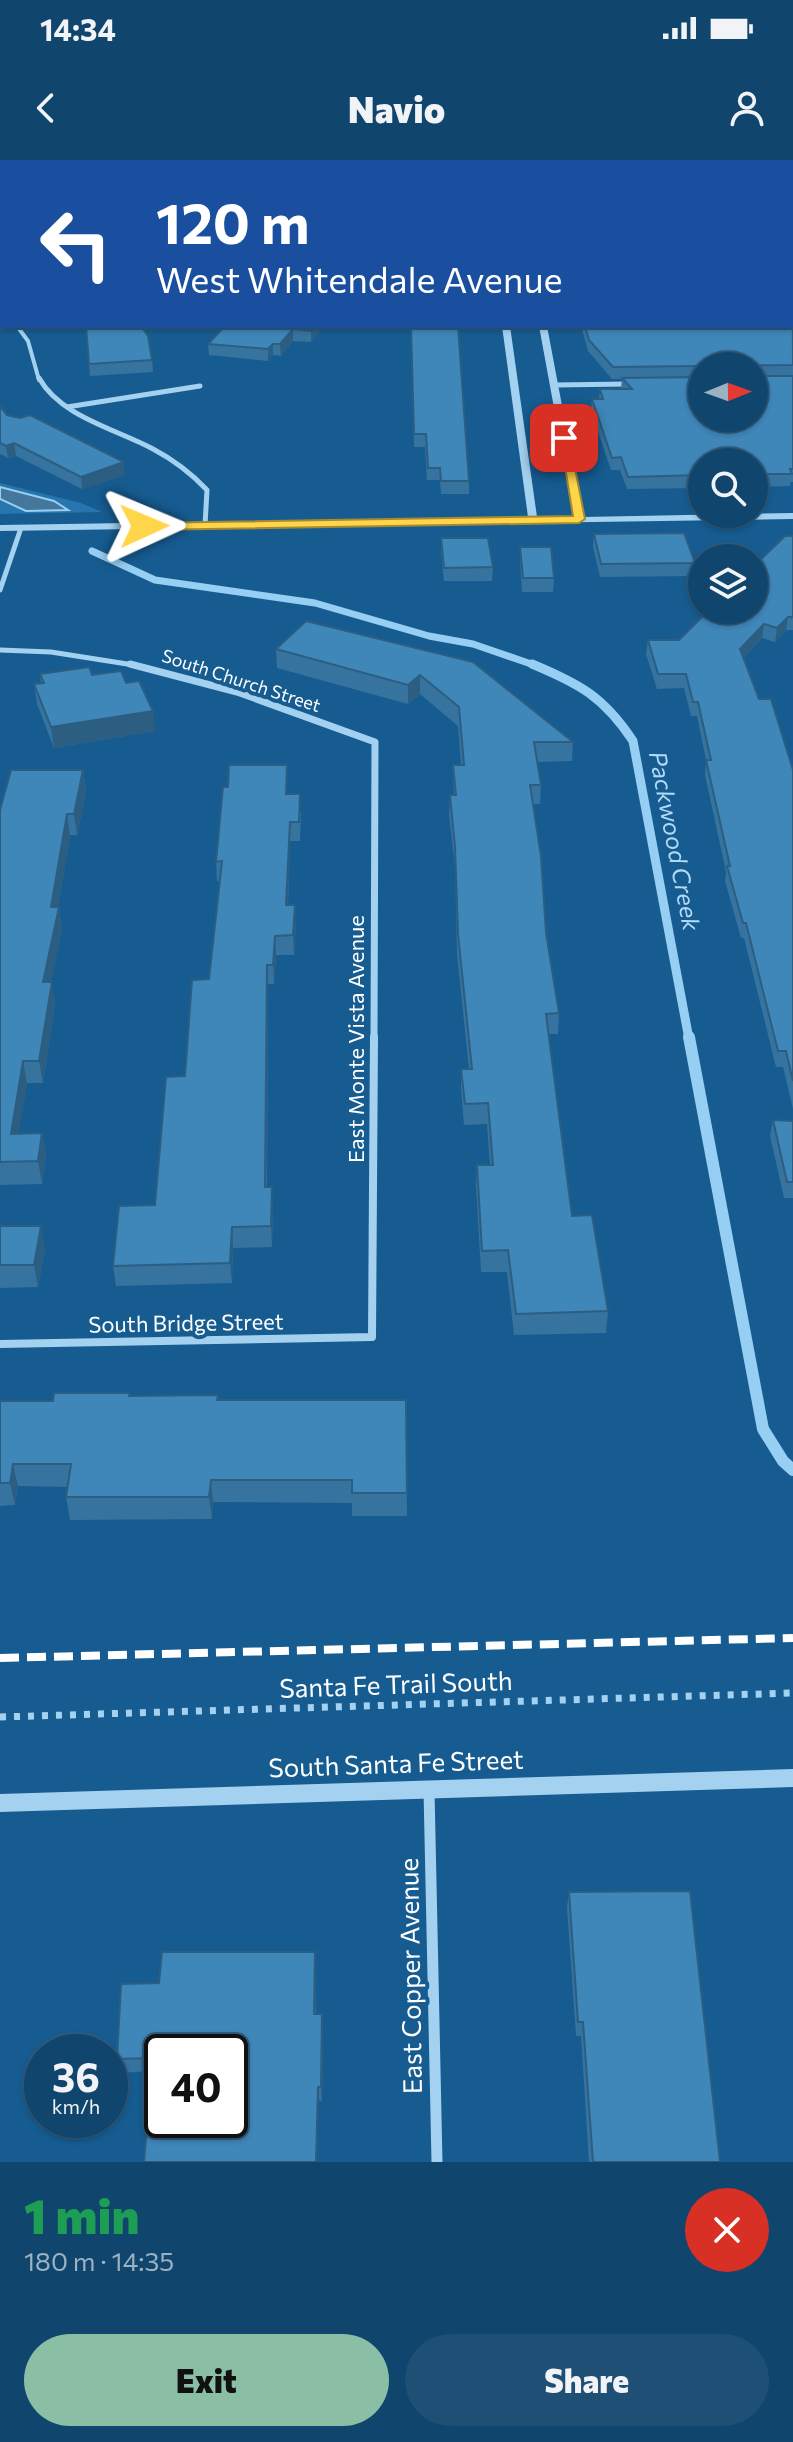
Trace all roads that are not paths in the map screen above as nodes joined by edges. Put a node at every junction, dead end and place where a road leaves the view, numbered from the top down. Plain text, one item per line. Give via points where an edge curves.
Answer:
1 (18, 328) edge
2 (506, 328) edge
3 (543, 328) edge
4 (630, 384) edge
5 (554, 385) junction
6 (200, 386) dead end
7 (66, 407) junction
8 (793, 516) edge
9 (579, 519) junction
10 (533, 520) junction
11 (205, 525) junction
12 (0, 528) edge
13 (21, 528) junction
14 (0, 590) edge
15 (0, 650) edge
16 (375, 742) joint
17 (372, 1337) joint
18 (0, 1344) edge
19 (793, 1778) edge
20 (429, 1789) junction
21 (0, 1803) edge
22 (437, 2162) edge

1 - 7 street via 45,389
2 - 10 street
3 - 5 street
4 - 5 street
5 - 9 street
6 - 7 street
7 - 11 street via 194,473 207,490
8 - 9 street
9 - 10 street
10 - 11 street
11 - 13 street
12 - 13 street
13 - 14 street
15 - 16 street, South Church Street via 64,653 164,669
16 - 17 street, East Monte Vista Avenue
17 - 18 street, South Bridge Street
19 - 20 street, South Santa Fe Street
20 - 21 street, South Santa Fe Street
20 - 22 street, East Copper Avenue

